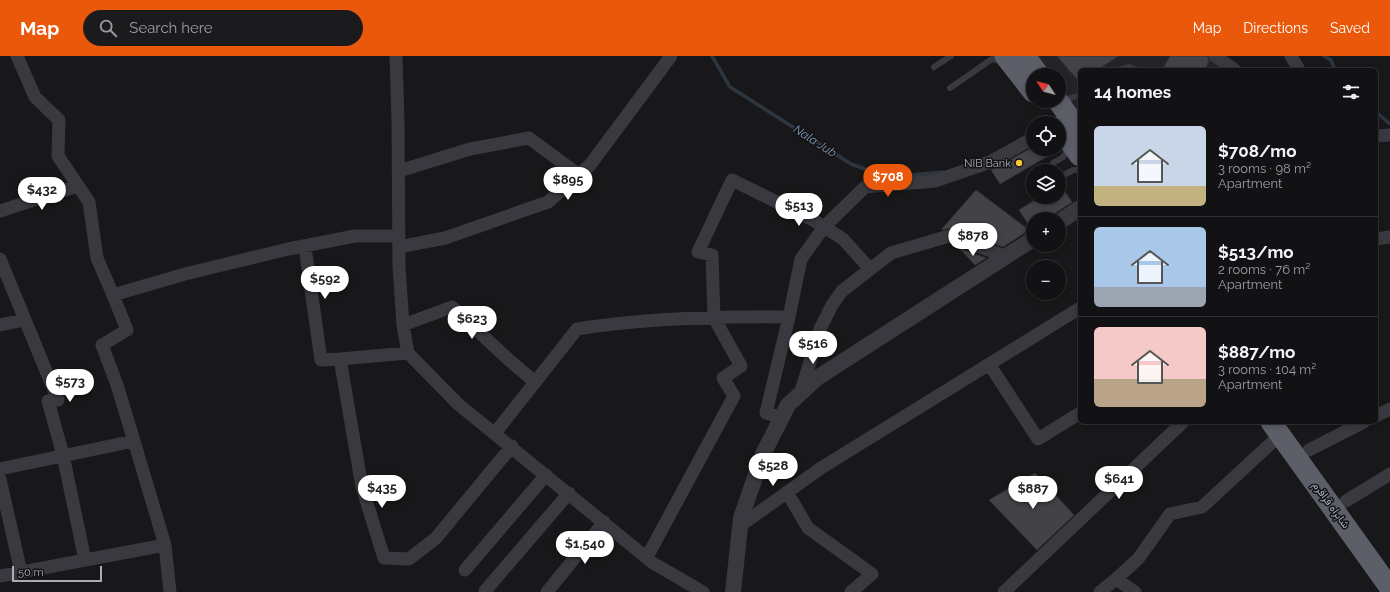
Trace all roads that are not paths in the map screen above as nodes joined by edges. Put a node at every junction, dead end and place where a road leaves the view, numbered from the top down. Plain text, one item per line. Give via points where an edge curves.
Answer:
1 (17, 56) edge
2 (396, 56) edge
3 (671, 56) edge
4 (951, 56) edge
5 (1215, 56) edge
6 (1291, 56) edge
7 (1014, 59) edge
8 (934, 67) dead end
9 (1028, 68) edge
10 (1232, 68) edge
11 (1298, 68) edge
12 (1026, 80) edge
13 (950, 88) dead end
14 (1078, 98) edge
15 (1066, 118) edge
16 (1390, 135) edge
17 (1378, 136) edge
18 (1066, 137) edge
19 (1026, 142) edge
20 (1066, 154) edge
21 (1064, 156) edge
22 (1053, 163) dead end
23 (1078, 170) edge
24 (399, 171) junction
25 (1066, 174) edge
26 (579, 175) junction
27 (77, 186) junction
28 (1078, 209) edge
29 (0, 211) edge
30 (1066, 217) edge
31 (824, 227) junction
32 (1390, 237) edge
33 (1378, 238) edge
34 (399, 241) junction
35 (1026, 242) edge
36 (305, 247) junction
37 (1005, 256) junction
38 (0, 259) edge
39 (870, 269) junction
40 (113, 295) junction
41 (1078, 309) edge
42 (790, 317) junction
43 (714, 318) junction
44 (24, 320) junction
45 (0, 325) edge
46 (403, 325) junction
47 (408, 353) junction
48 (340, 360) junction
49 (989, 364) junction
50 (535, 382) junction
51 (801, 391) junction
52 (1390, 409) edge
53 (1078, 414) edge
54 (1378, 415) edge
55 (780, 417) junction
56 (1181, 424) edge
57 (1360, 424) edge
58 (1280, 426) edge
59 (495, 433) junction
60 (134, 441) junction
61 (512, 446) junction
62 (1309, 450) junction
63 (63, 455) junction
64 (0, 469) edge
65 (1390, 474) edge
66 (546, 475) junction
67 (0, 480) edge
68 (787, 492) junction
69 (569, 493) junction
70 (1346, 501) junction
71 (604, 522) junction
72 (740, 526) junction
73 (165, 545) junction
74 (647, 557) junction
75 (85, 560) junction
76 (1390, 563) edge
77 (465, 570) dead end
78 (21, 572) junction
79 (0, 576) edge
80 (1119, 585) edge
81 (1390, 588) edge
82 (485, 591) edge
83 (170, 592) edge
84 (547, 592) edge
85 (703, 592) edge
86 (733, 592) edge
87 (851, 592) edge
88 (1004, 592) edge
89 (1100, 592) edge
90 (1135, 592) edge

1 - 27 street via 35,97 59,120 58,156
2 - 24 street
3 - 26 street via 590,165
4 - 8 lane
5 - 10 street
6 - 11 street
7 - 9 highway
7 - 12 highway
7 - 13 lane via 992,59
14 - 15 lane
16 - 17 street
18 - 20 lane via 1069,151
19 - 31 street via 990,162 935,181 865,187
21 - 22 lane
23 - 25 lane
24 - 26 street via 470,149 529,138
24 - 34 street
26 - 34 street via 548,202 445,238
27 - 29 street
27 - 40 street via 89,202 97,258
28 - 30 street
31 - 39 street via 843,239
31 - 42 street via 801,259
31 - 43 street via 732,180 698,252 712,255
32 - 33 street
34 - 36 street via 355,236
34 - 46 street
35 - 37 street
36 - 40 street via 185,274
36 - 48 street via 321,360
37 - 39 street via 949,236 891,253
37 - 51 street
38 - 44 street
39 - 51 street via 842,291 832,305 820,329
40 - 60 street via 127,330 102,345
41 - 49 street
42 - 43 street
42 - 55 street via 766,413
43 - 50 street via 623,322 577,329
43 - 74 street via 741,366 723,378 734,396
44 - 45 street
44 - 63 street via 58,400 48,401
46 - 47 street
46 - 50 street via 452,306
47 - 48 street
47 - 59 street via 458,404
48 - 61 street via 362,487 384,558 409,559 436,538
49 - 53 street via 1038,438
49 - 68 street via 821,468
50 - 59 street
51 - 55 street
52 - 54 street
55 - 72 street via 763,454
56 - 88 street
57 - 62 street
58 - 62 highway, شاہراہ قراقرم
58 - 80 street via 1202,506 1170,514
58 - 81 highway, شاہراہ قراقرم
59 - 61 street
60 - 63 street
60 - 73 street
61 - 66 street
62 - 70 highway, شاہراہ قراقرم
63 - 64 street
63 - 75 street
65 - 70 street
66 - 69 street
66 - 77 street
67 - 78 street
68 - 72 street
68 - 87 street via 808,528 872,574
69 - 71 street
69 - 82 street
70 - 76 highway, شاہراہ قراقرم
71 - 74 street
71 - 84 street
72 - 86 street
73 - 75 street
73 - 83 street
74 - 85 street
75 - 78 street
78 - 79 street
80 - 89 street
80 - 90 street

